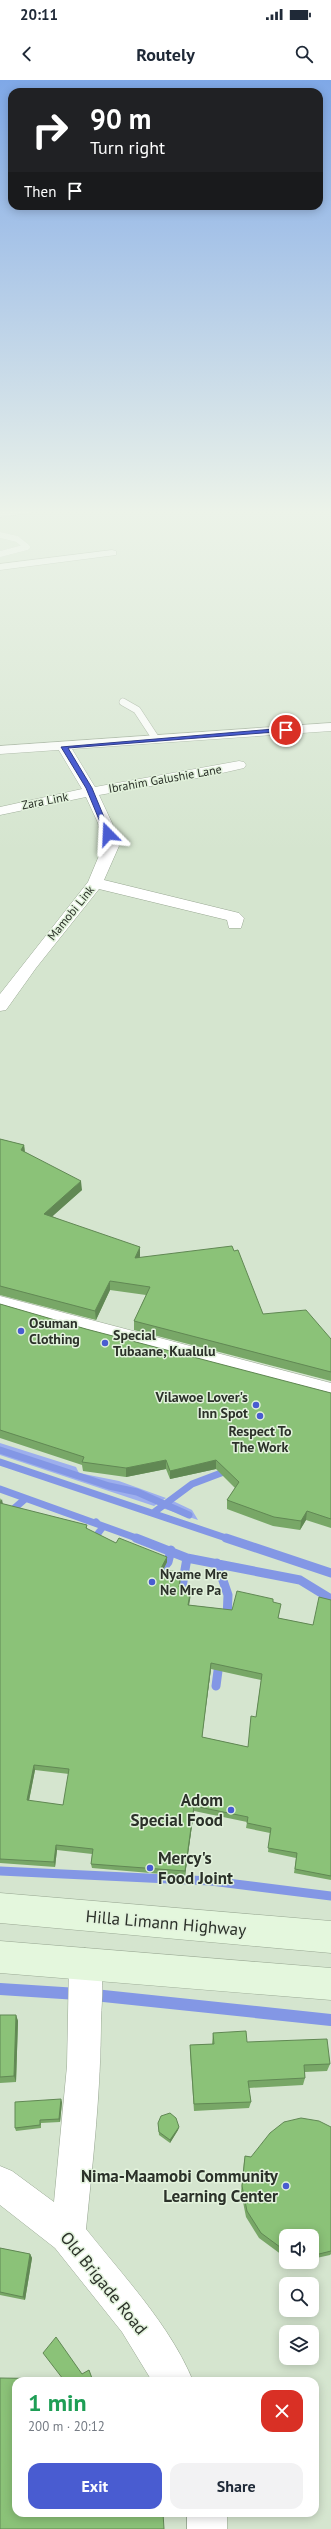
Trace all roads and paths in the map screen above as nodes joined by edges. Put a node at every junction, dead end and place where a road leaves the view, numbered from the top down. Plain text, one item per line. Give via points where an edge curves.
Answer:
1 (123, 702) dead end
2 (331, 727) edge
3 (156, 739) junction
4 (64, 747) junction
5 (0, 750) edge
6 (239, 764) dead end
7 (90, 792) junction
8 (0, 811) edge
9 (96, 884) junction
10 (235, 925) dead end
11 (0, 1006) edge
12 (0, 1304) edge
13 (331, 1392) edge
14 (0, 1908) edge
15 (331, 1937) edge
16 (0, 1957) edge
17 (85, 1964) junction
18 (331, 1984) edge
19 (0, 2184) edge
20 (68, 2235) junction
21 (171, 2377) edge
22 (207, 2517) edge
23 (207, 2529) edge

1 - 3 lane via 137,710
2 - 3 street
3 - 4 street
4 - 5 street
4 - 7 street, Mamobi Link
6 - 7 street, Ibrahim Galushie Lane via 208,772
7 - 8 street, Zara Link
7 - 9 street, Mamobi Link via 105,823 111,846
9 - 10 street via 233,916 236,918
9 - 11 street, Mamobi Link via 30,964
12 - 13 street
14 - 15 main road, Hilla Limann Highway
16 - 17 main road
17 - 18 main road
17 - 20 street via 86,1995 78,2133
19 - 20 street, Old Brigade Road
20 - 21 street, Old Brigade Road via 135,2319
22 - 23 street

